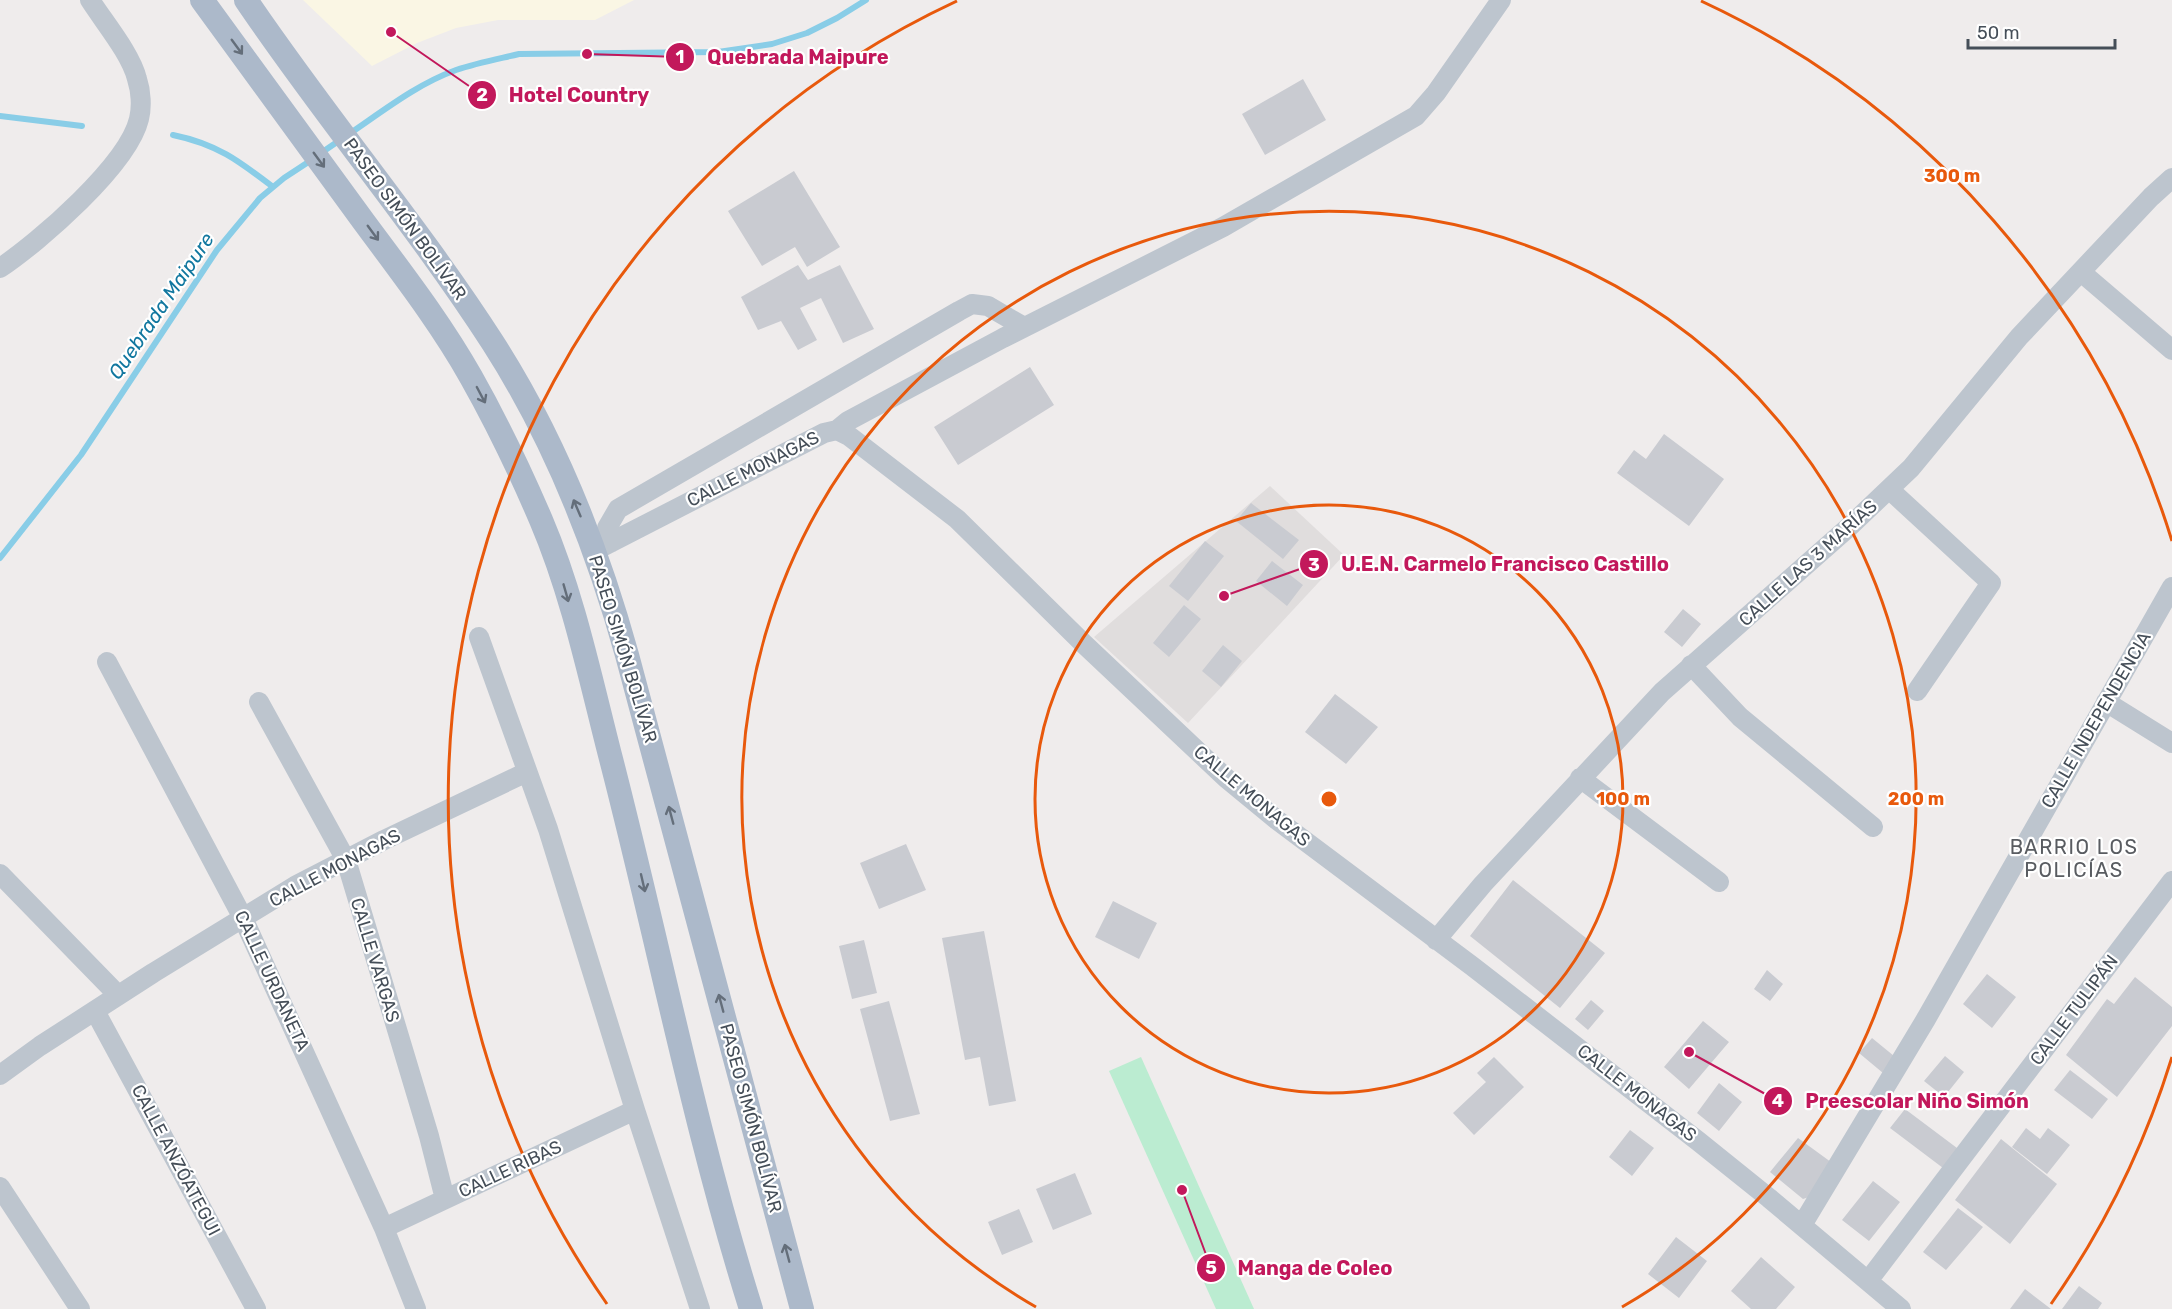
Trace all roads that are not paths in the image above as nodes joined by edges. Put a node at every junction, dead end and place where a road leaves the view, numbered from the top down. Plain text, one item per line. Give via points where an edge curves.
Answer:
1 (90, 0) edge
2 (202, 0) edge
3 (246, 0) edge
4 (1501, 0) edge
5 (2172, 178) edge
6 (0, 268) edge
7 (2081, 272) junction
8 (1024, 327) junction
9 (2172, 350) edge
10 (837, 430) junction
11 (1890, 490) junction
12 (603, 546) junction
13 (2172, 587) edge
14 (479, 637) dead end
15 (107, 662) dead end
16 (1691, 665) junction
17 (1917, 691) dead end
18 (259, 702) dead end
19 (2106, 702) junction
20 (2172, 743) edge
21 (527, 772) junction
22 (1580, 778) junction
23 (1873, 827) dead end
24 (346, 860) junction
25 (0, 874) edge
26 (2172, 881) edge
27 (1719, 882) dead end
28 (243, 918) junction
29 (1436, 940) junction
30 (118, 995) junction
31 (95, 1011) junction
32 (0, 1075) edge
33 (635, 1110) junction
34 (0, 1187) edge
35 (446, 1199) junction
36 (1802, 1225) junction
37 (384, 1228) junction
38 (1868, 1281) junction
39 (80, 1309) edge
40 (256, 1309) edge
41 (416, 1309) edge
42 (700, 1309) edge
43 (751, 1309) edge
44 (802, 1309) edge
45 (1901, 1309) edge

1 - 6 street via 133,67 140,93 139,119 111,169
2 -> 43 main road, PASEO SIMÓN BOLÍVAR via 428,309 470,375 543,524 587,665 639,864 712,1175
12 -> 3 main road, PASEO SIMÓN BOLÍVAR via 516,381 471,310
4 - 8 street via 1416,116 1223,227
5 - 7 street, CALLE LAS 3 MARÍAS
7 - 9 street
7 - 11 street, CALLE LAS 3 MARÍAS via 2019,337
8 - 10 street via 848,420
8 - 12 street via 988,306 972,304 618,510 607,528
10 - 12 street, CALLE MONAGAS via 824,433
10 - 29 street, CALLE MONAGAS via 957,519 1226,778
11 - 16 street, CALLE LAS 3 MARÍAS
11 - 17 street via 1991,583
44 -> 12 main road, PASEO SIMÓN BOLÍVAR via 613,605
13 - 19 street, CALLE INDEPENDENCIA
14 - 21 street
15 - 28 street, CALLE URDANETA
16 - 22 street, CALLE LAS 3 MARÍAS
16 - 23 street via 1747,723
18 - 24 street, CALLE VARGAS
19 - 20 street
19 - 36 street, CALLE INDEPENDENCIA via 1926,1019
21 - 24 street, CALLE MONAGAS
21 - 33 street
22 - 27 street
22 - 29 street, CALLE LAS 3 MARÍAS
24 - 28 street, CALLE MONAGAS
24 - 35 street, CALLE VARGAS
25 - 30 street
26 - 38 street, CALLE TULIPÁN
28 - 30 street, CALLE MONAGAS
28 - 37 street, CALLE URDANETA
29 - 36 street, CALLE MONAGAS
30 - 31 street, CALLE MONAGAS
31 - 32 street, CALLE MONAGAS
31 - 40 street, CALLE ANZÓATEGUI
33 - 35 street, CALLE RIBAS
33 - 42 street
34 - 39 street
35 - 37 street, CALLE RIBAS
36 - 38 street, CALLE MONAGAS
37 - 41 street, CALLE URDANETA
38 - 45 street, CALLE MONAGAS

